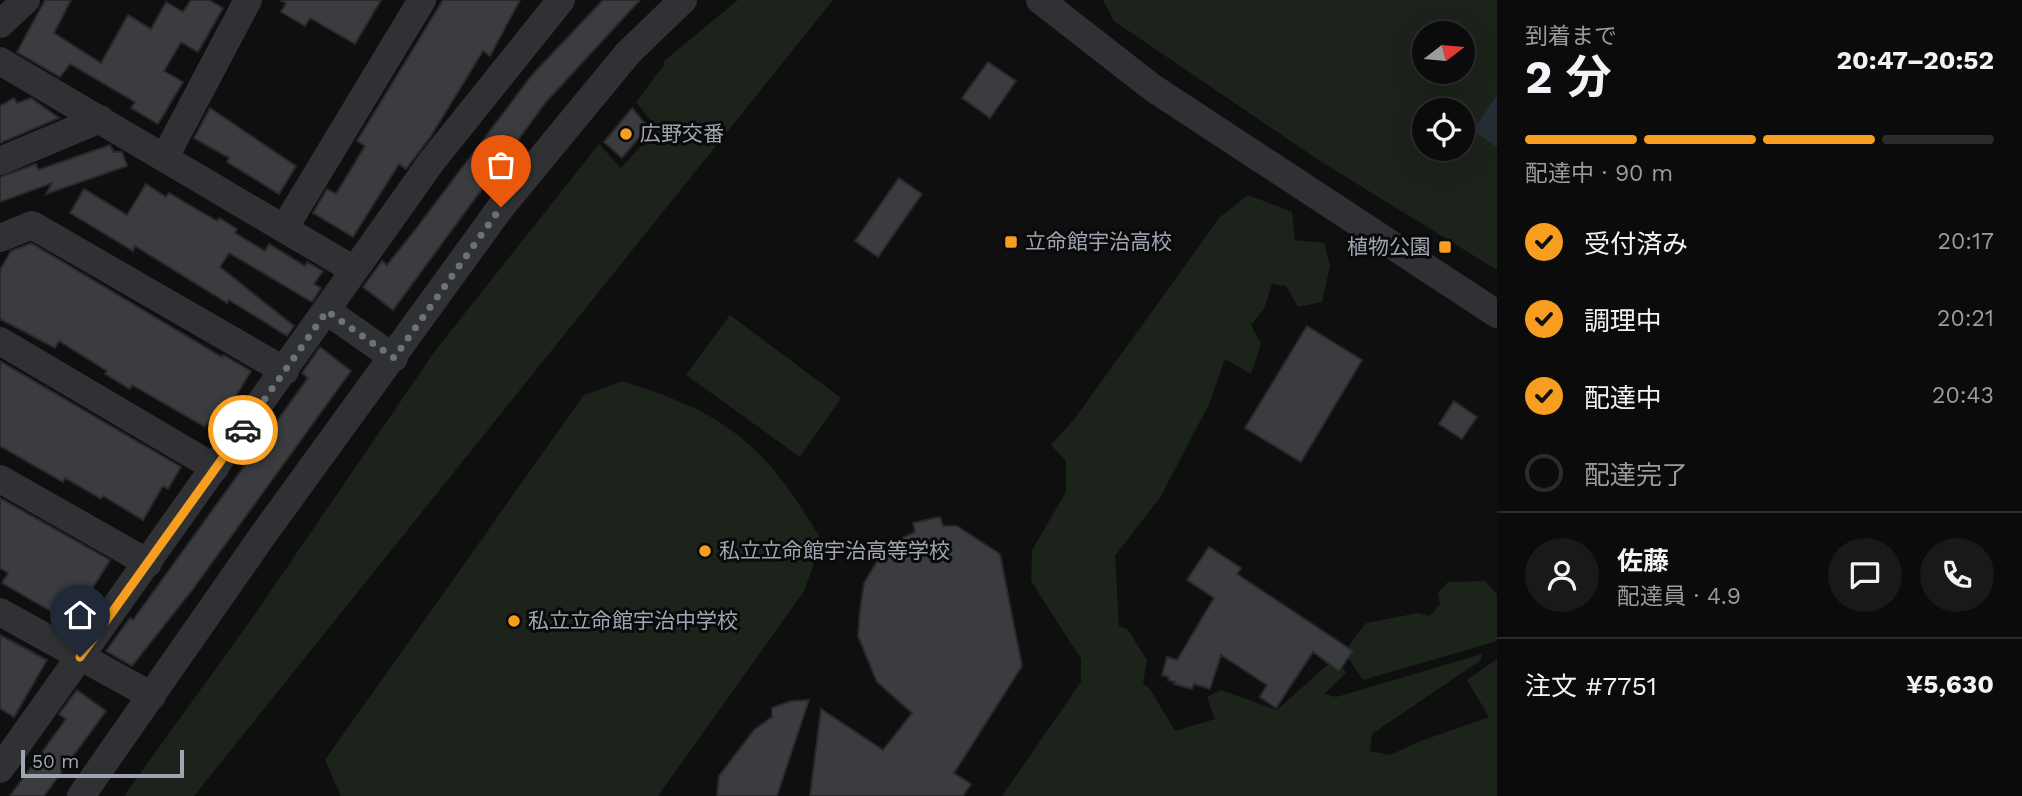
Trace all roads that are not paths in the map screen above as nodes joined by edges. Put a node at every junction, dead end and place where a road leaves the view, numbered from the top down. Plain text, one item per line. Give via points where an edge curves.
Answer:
1 (26, 0) edge
2 (422, 0) edge
3 (561, 0) edge
4 (1041, 0) edge
5 (680, 1) edge
6 (242, 2) edge
7 (0, 24) edge
8 (0, 61) edge
9 (100, 119) junction
10 (164, 157) junction
11 (0, 161) edge
12 (285, 227) junction
13 (0, 238) edge
14 (354, 271) junction
15 (327, 311) junction
16 (1497, 314) edge
17 (0, 341) edge
18 (394, 358) junction
19 (285, 371) junction
20 (215, 468) junction
21 (0, 479) edge
22 (148, 563) junction
23 (0, 612) edge
24 (80, 657) junction
25 (152, 696) junction
26 (4, 757) edge
27 (81, 796) edge

1 - 7 street
2 - 12 street
3 - 14 street via 441,150
4 - 16 street via 1153,88
5 - 18 street via 628,52 501,207
6 - 10 street
8 - 9 street
9 - 10 street
9 - 11 street
10 - 12 street
12 - 14 street
13 - 19 street via 32,225
14 - 15 street
15 - 18 street
15 - 19 street
17 - 20 street
18 - 25 street
19 - 20 street
20 - 22 street
21 - 22 street
22 - 24 street
23 - 24 street
24 - 25 street
24 - 26 street
25 - 27 street

